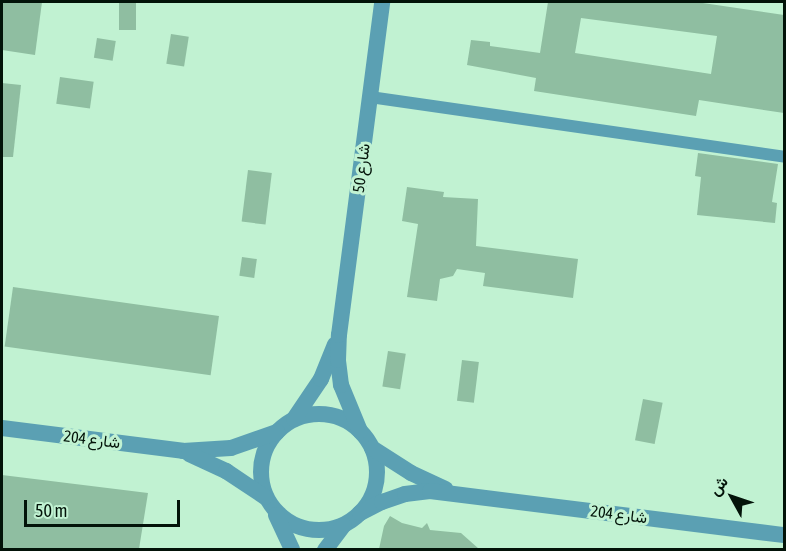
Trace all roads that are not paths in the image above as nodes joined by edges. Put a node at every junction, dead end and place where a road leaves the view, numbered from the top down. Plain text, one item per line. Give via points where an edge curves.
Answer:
1 (382, 2) edge
2 (370, 97) junction
3 (784, 157) edge
4 (339, 336) junction
5 (294, 419) junction
6 (2, 428) edge
7 (360, 431) junction
8 (277, 432) junction
9 (372, 448) junction
10 (183, 451) junction
11 (454, 493) junction
12 (269, 503) junction
13 (360, 513) junction
14 (344, 525) junction
15 (784, 536) edge
16 (292, 549) edge
17 (325, 549) edge

1 - 2 street, شارع 50
2 - 3 lane
2 - 4 street, شارع 50
4 - 5 street, شارع 50 via 321,380
4 - 7 street, شارع 50 via 341,385
5 - 7 street via 311,414 329,415
5 - 8 street
6 - 10 street, شارع 204
7 - 9 street
8 - 10 street, شارع 204 via 231,448
8 - 12 street via 264,451 260,474
9 - 11 street, شارع 204 via 411,473
9 - 13 street via 376,482
10 - 12 street, شارع 204 via 225,471
11 - 13 street, شارع 204 via 405,494
11 - 15 street, شارع 204
12 - 14 street via 288,522 306,529
12 - 16 street
13 - 14 street
14 - 17 street

